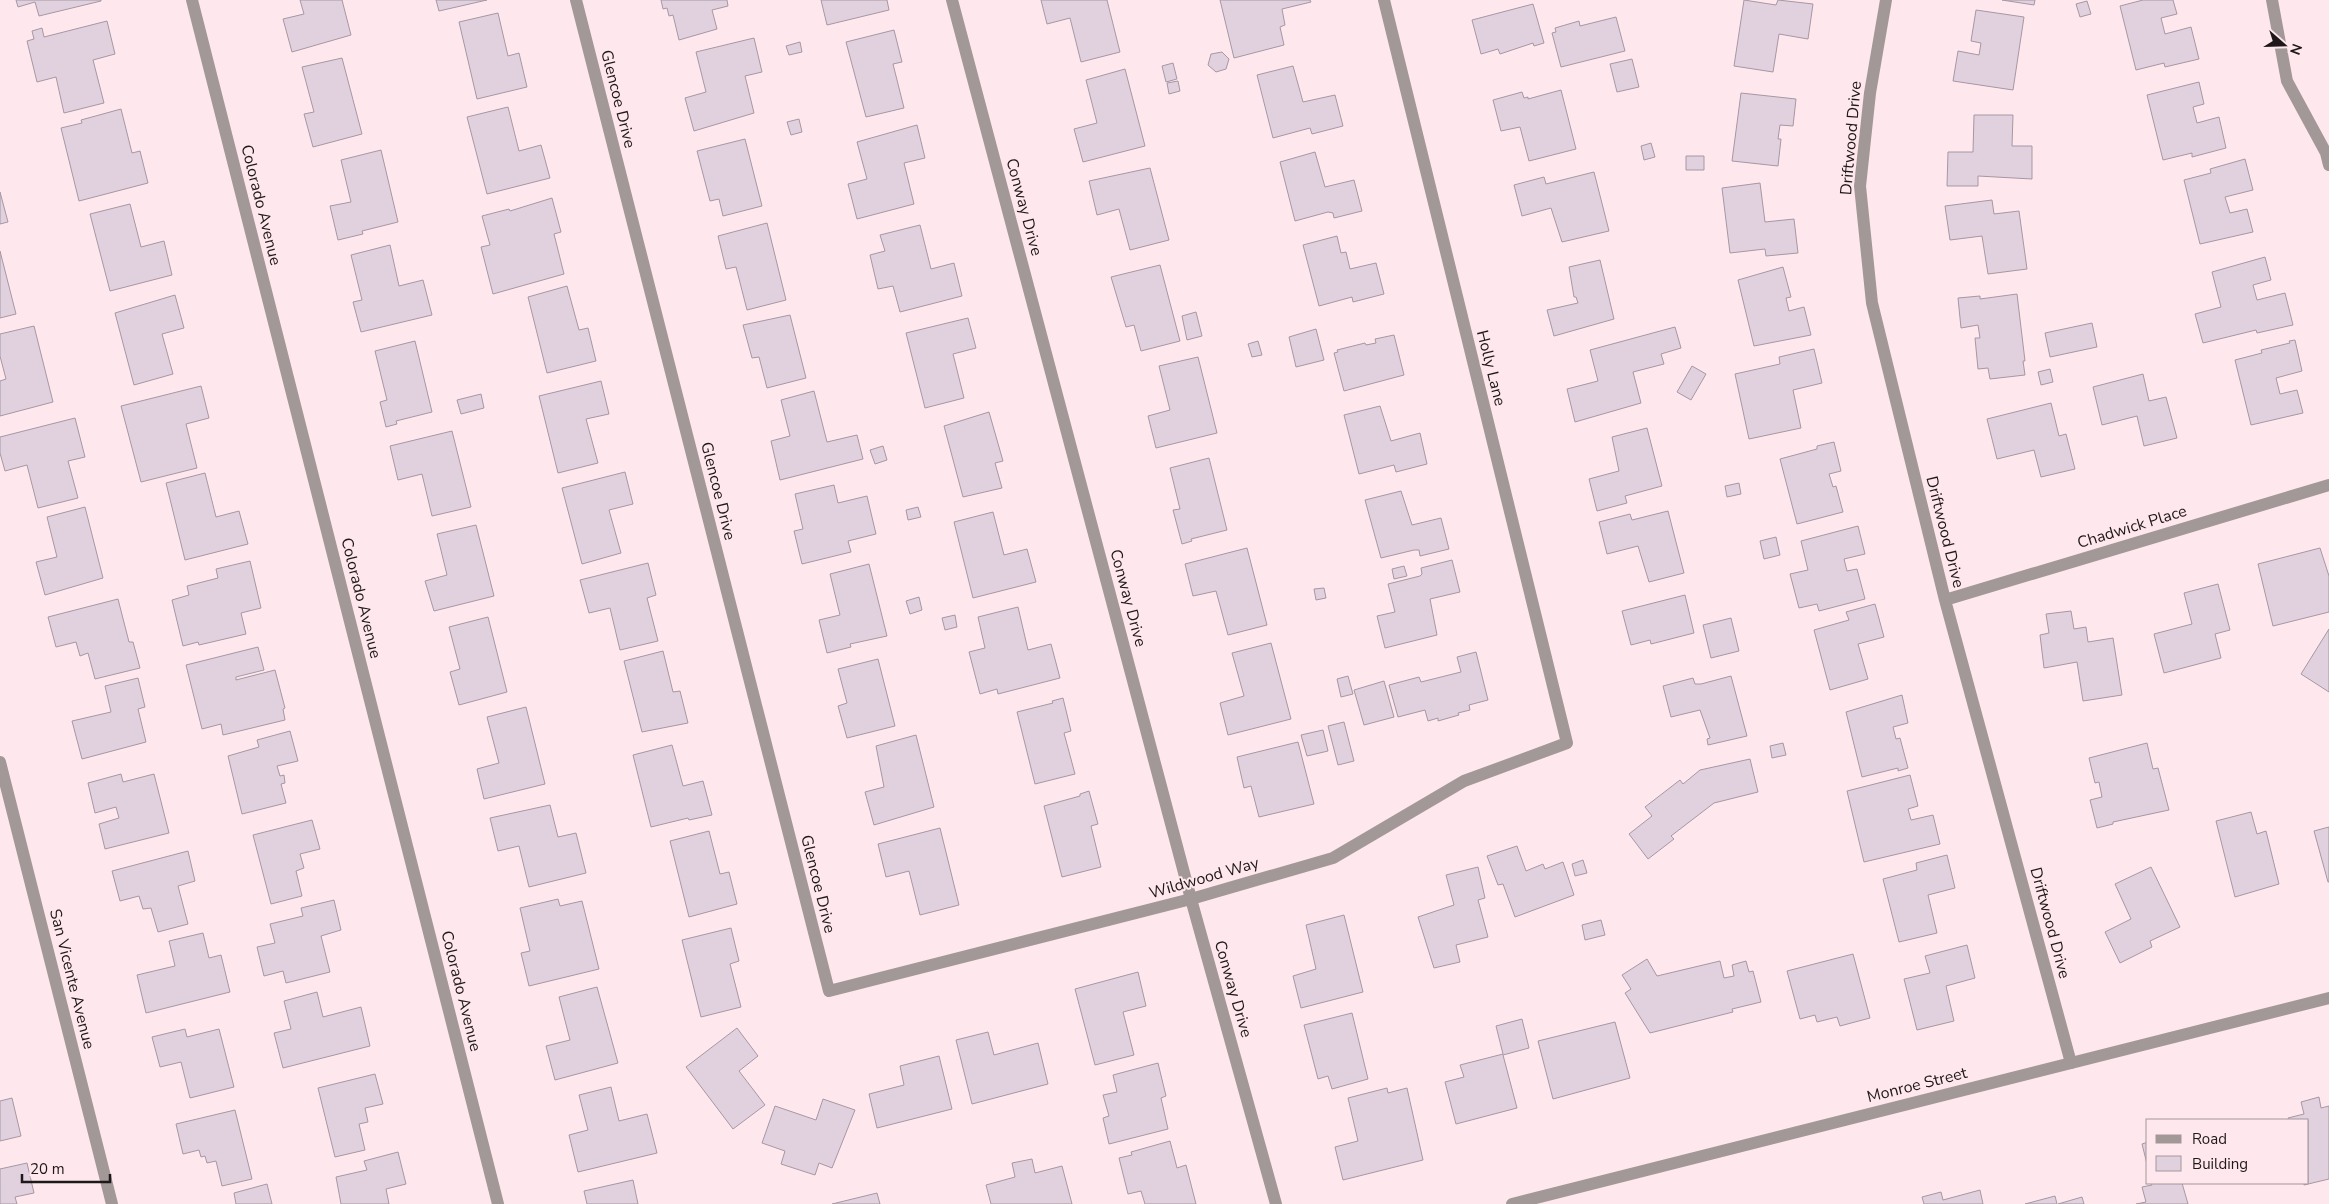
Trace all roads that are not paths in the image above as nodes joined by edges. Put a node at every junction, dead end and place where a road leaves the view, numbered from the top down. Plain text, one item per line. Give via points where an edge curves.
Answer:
1 (192, 0) edge
2 (576, 0) edge
3 (952, 0) edge
4 (1384, 0) edge
5 (1886, 0) edge
6 (2272, 0) edge
7 (2329, 165) edge
8 (2329, 485) edge
9 (1945, 600) junction
10 (1567, 743) joint
11 (0, 762) edge
12 (1191, 899) junction
13 (829, 991) joint
14 (2329, 998) edge
15 (2072, 1063) junction
16 (112, 1204) edge
17 (498, 1204) edge
18 (1276, 1204) edge
19 (1512, 1204) edge

1 - 17 street, Colorado Avenue
2 - 13 street, Glencoe Drive
3 - 12 street, Conway Drive
4 - 10 street, Holly Lane
5 - 9 street, Driftwood Drive via 1870,93 1860,186 1872,303
6 - 7 street via 2286,81 2326,153
8 - 9 street, Chadwick Place
9 - 15 street, Driftwood Drive
10 - 12 street, Wildwood Way via 1464,782 1333,858
11 - 16 street, San Vicente Avenue
12 - 13 street, Wildwood Way
12 - 18 street, Conway Drive
14 - 15 street, Monroe Street
15 - 19 street, Monroe Street

